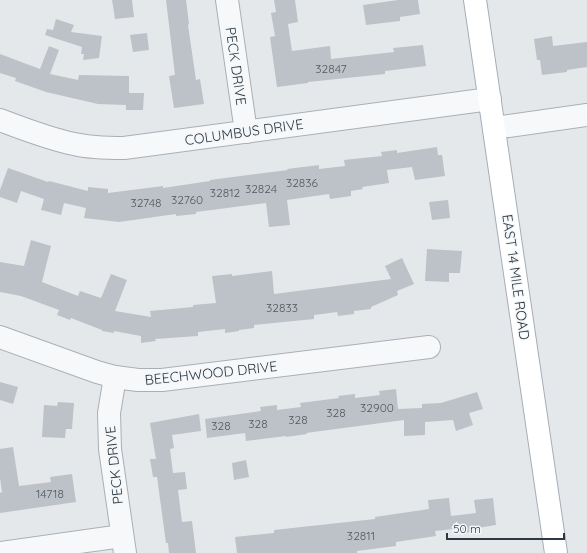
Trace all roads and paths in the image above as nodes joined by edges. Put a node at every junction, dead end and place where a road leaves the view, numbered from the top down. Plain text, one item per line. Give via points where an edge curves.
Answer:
1 (227, 0) edge
2 (475, 0) edge
3 (490, 99) junction
4 (587, 115) edge
5 (0, 120) edge
6 (494, 128) junction
7 (246, 132) junction
8 (0, 337) edge
9 (429, 348) dead end
10 (115, 377) junction
11 (124, 545) edge
12 (1, 553) edge
13 (556, 553) edge

1 - 7 street, PECK DRIVE
2 - 3 main road, EAST 14 MILE ROAD
3 - 6 main road, EAST 14 MILE ROAD
3 - 7 street, COLUMBUS DRIVE
4 - 6 street
5 - 7 street, COLUMBUS DRIVE via 52,138 94,147 132,147
6 - 13 main road, EAST 14 MILE ROAD
8 - 10 street, BEECHWOOD DRIVE
9 - 10 street, BEECHWOOD DRIVE via 162,380
10 - 11 street, PECK DRIVE via 109,413 110,449
11 - 12 street

